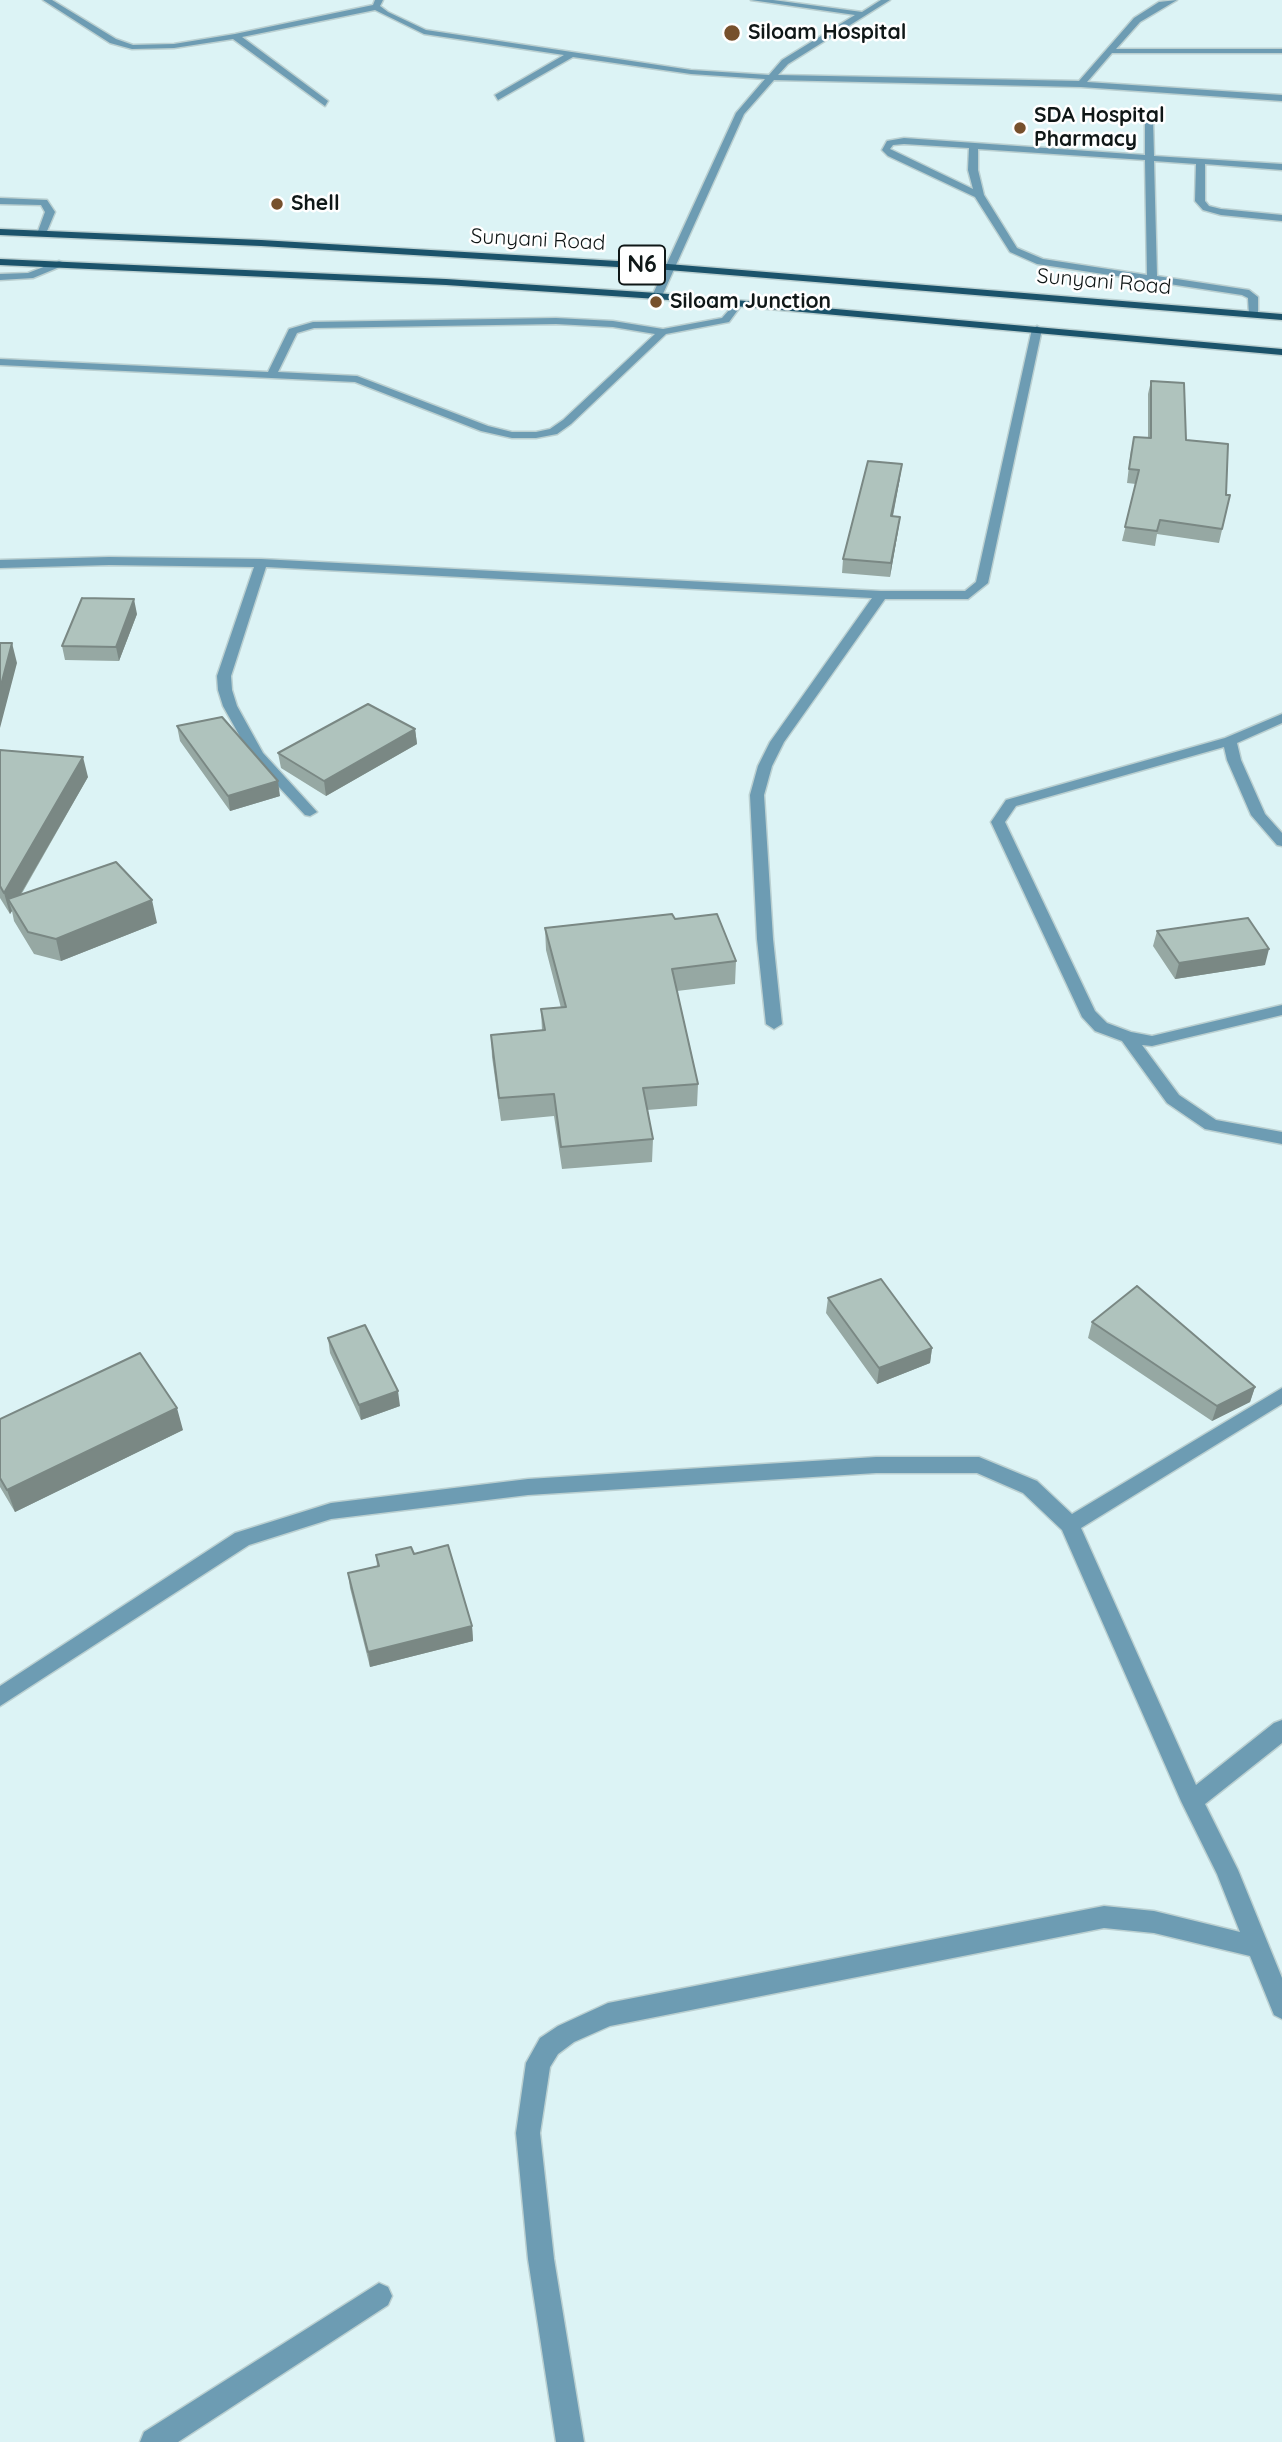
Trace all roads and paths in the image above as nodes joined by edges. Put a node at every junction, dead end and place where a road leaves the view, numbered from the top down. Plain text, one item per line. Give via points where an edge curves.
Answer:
1 (47, 0) edge
2 (754, 0) edge
3 (886, 0) edge
4 (1173, 0) edge
5 (377, 4) edge
6 (862, 14) junction
7 (235, 36) junction
8 (1111, 51) junction
9 (1282, 51) edge
10 (570, 54) junction
11 (768, 77) junction
12 (1081, 85) junction
13 (498, 97) dead end
14 (1282, 98) edge
15 (325, 103) dead end
16 (1149, 119) dead end
17 (974, 146) junction
18 (1149, 159) junction
19 (1200, 161) junction
20 (1282, 167) edge
21 (979, 195) junction
22 (0, 201) edge
23 (1282, 218) edge
24 (0, 232) edge
25 (42, 234) junction
26 (0, 262) edge
27 (59, 264) junction
28 (668, 267) junction
29 (0, 277) edge
30 (1152, 277) junction
31 (657, 296) junction
32 (738, 303) junction
33 (1254, 315) junction
34 (1282, 317) edge
35 (1037, 329) junction
36 (663, 332) junction
37 (1282, 352) edge
38 (0, 362) edge
39 (272, 374) junction
40 (0, 564) edge
41 (261, 564) junction
42 (881, 595) junction
43 (1282, 718) edge
44 (1230, 741) junction
45 (310, 812) dead end
46 (1282, 842) edge
47 (1282, 1010) edge
48 (774, 1024) dead end
49 (1128, 1037) junction
50 (1282, 1138) edge
51 (1282, 1395) edge
52 (1070, 1525) junction
53 (0, 1697) edge
54 (1282, 1730) edge
55 (1192, 1801) junction
56 (1258, 1947) junction
57 (1282, 2007) edge
58 (379, 2296) dead end
59 (154, 2442) edge
60 (570, 2442) edge

1 - 7 street via 113,41 132,47
2 - 6 street
3 - 6 street
4 - 8 street via 1137,20
5 - 7 street
5 - 10 street via 424,32
6 - 11 street
7 - 15 street
8 - 9 street
8 - 12 street
10 - 11 street via 691,72
10 - 13 street
11 - 12 street
11 - 28 street via 733,123
12 - 14 street
16 - 18 street
17 - 18 street
17 - 21 street
17 - 21 street via 904,141 890,143 886,150
18 - 19 street
18 - 30 street
19 - 20 street
19 - 23 street via 1200,201 1206,208
21 - 30 street via 1013,250 1023,256
22 - 25 street via 44,202 50,212
24 - 25 main road, Sunyani Road / N6
25 - 28 main road, Sunyani Road / N6
26 - 27 main road, N6
27 - 29 street via 29,276
27 - 31 main road, N6
28 - 31 street
28 - 33 main road, Sunyani Road / N6
30 - 33 street via 1245,292 1253,297
31 - 32 main road, N6
32 - 35 main road, N6
32 - 36 street via 725,320
33 - 34 main road, Sunyani Road / N6
35 - 37 main road, N6
35 - 42 street via 982,583 958,597
36 - 39 street via 534,320 313,325 293,331
36 - 39 street via 567,422 553,432 536,435 485,429 357,379
38 - 39 street
40 - 41 street
41 - 42 street
41 - 45 street via 224,676 225,690 257,755
42 - 48 street via 777,742 757,795
43 - 44 street
44 - 46 street via 1258,815
44 - 49 street via 1011,803 998,822 1088,1013 1101,1027
47 - 49 street via 1152,1041
49 - 50 street via 1173,1098 1211,1125
51 - 52 street
52 - 53 street via 1030,1487 979,1465 876,1465 528,1487 331,1511 242,1539
52 - 55 street
54 - 55 street
55 - 56 street
56 - 57 street
56 - 60 street via 1154,1922 1104,1917 608,2015 549,2046 538,2063 528,2133 541,2259
58 - 59 street

